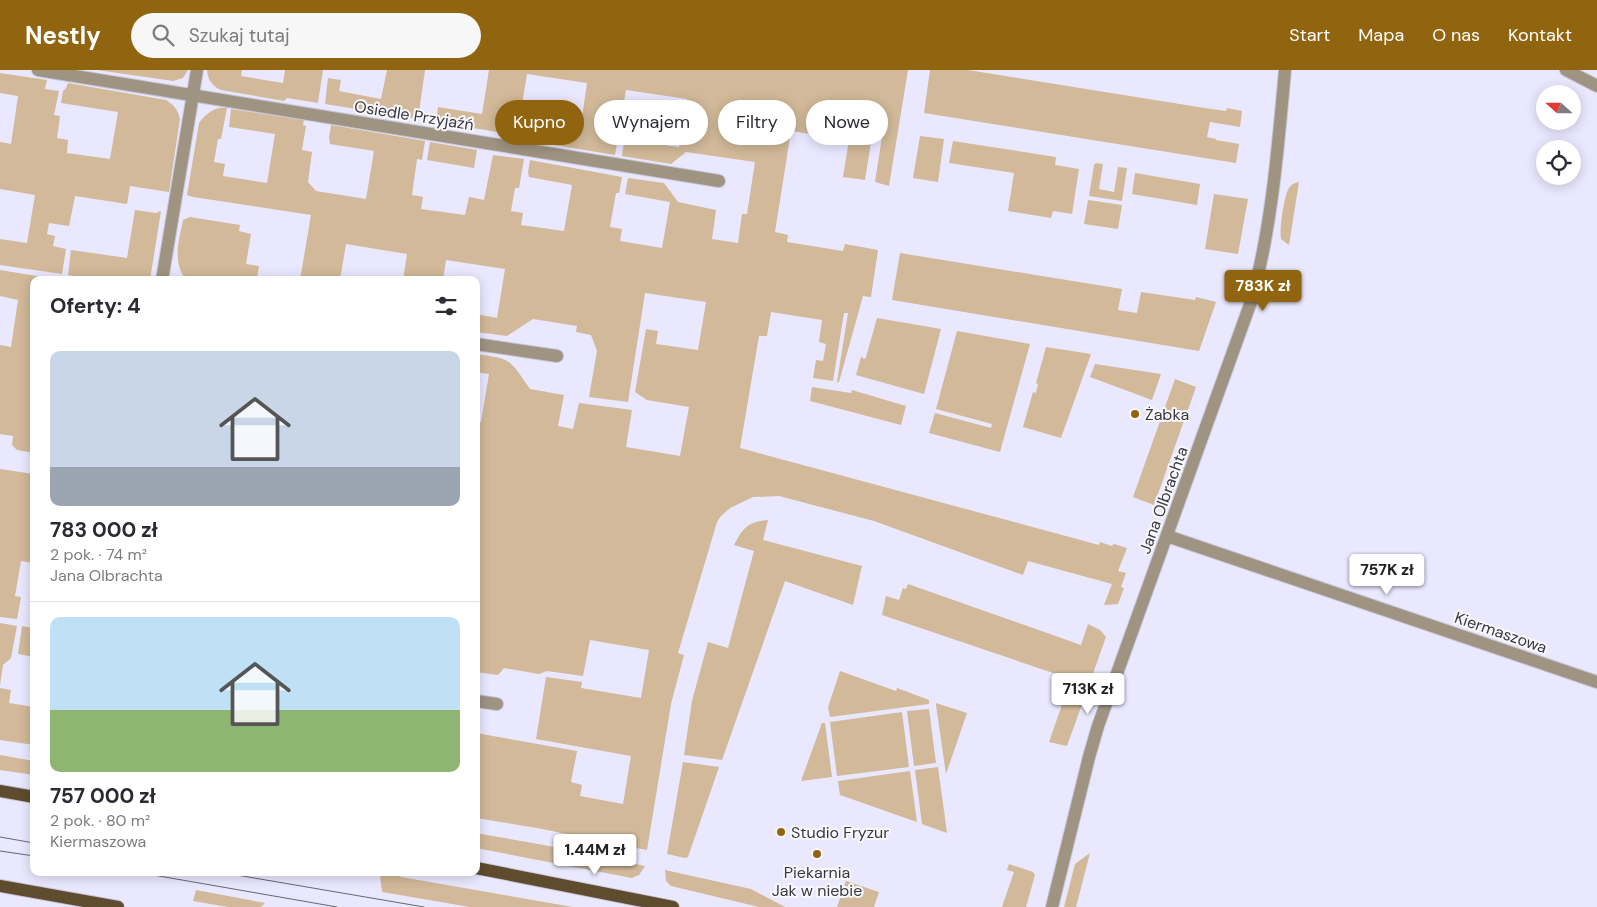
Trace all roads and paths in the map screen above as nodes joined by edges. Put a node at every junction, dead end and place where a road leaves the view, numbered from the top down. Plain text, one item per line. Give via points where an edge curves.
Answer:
1 (38, 70) edge
2 (197, 70) edge
3 (1285, 70) edge
4 (1566, 70) edge
5 (1597, 86) edge
6 (193, 95) junction
7 (719, 181) dead end
8 (163, 276) edge
9 (480, 345) edge
10 (557, 356) dead end
11 (1168, 536) junction
12 (1597, 682) edge
13 (480, 702) edge
14 (497, 704) dead end
15 (0, 792) edge
16 (30, 796) edge
17 (480, 869) edge
18 (0, 886) edge
19 (118, 907) edge
20 (673, 907) edge
21 (1052, 907) edge

1 - 6 street, Osiedle Przyjaźń
2 - 6 street
3 - 11 street, Jana Olbrachta via 1262,265
4 - 5 street
6 - 7 street, Osiedle Przyjaźń
6 - 8 street
9 - 10 street
11 - 12 street, Kiermaszowa
11 - 21 street, Jana Olbrachta via 1096,734
13 - 14 street
15 - 16 main road
17 - 20 main road
18 - 19 main road

